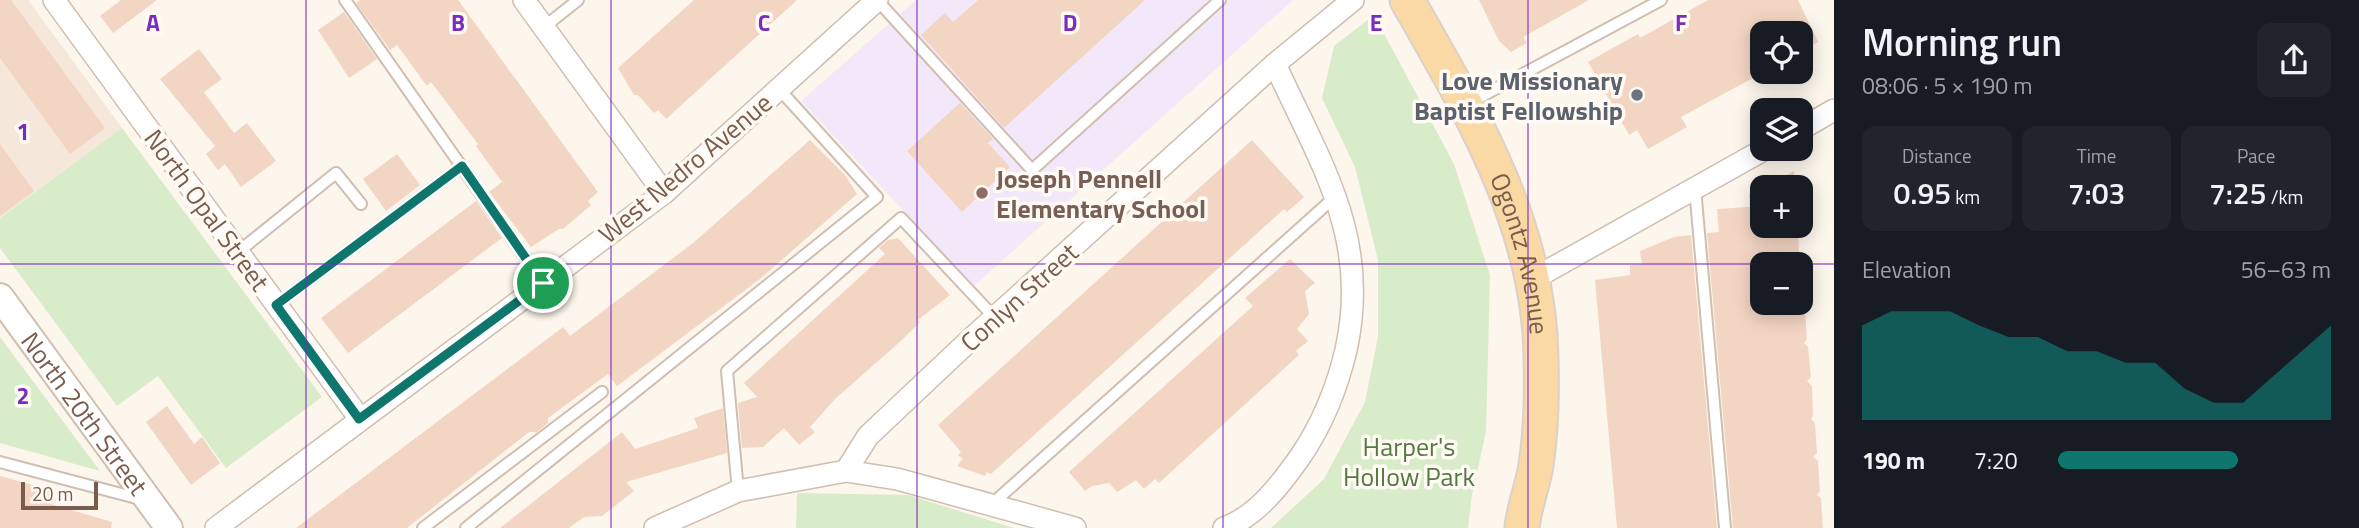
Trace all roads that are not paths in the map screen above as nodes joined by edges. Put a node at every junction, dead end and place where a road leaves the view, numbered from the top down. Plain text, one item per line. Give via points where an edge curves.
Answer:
1 (54, 0) edge
2 (345, 0) edge
3 (524, 0) edge
4 (579, 0) edge
5 (877, 0) edge
6 (1220, 0) edge
7 (1353, 0) edge
8 (1407, 0) edge
9 (1661, 0) edge
10 (544, 27) junction
11 (1275, 64) junction
12 (779, 89) junction
13 (1466, 104) junction
14 (1834, 110) edge
15 (1813, 122) edge
16 (1750, 157) edge
17 (462, 166) junction
18 (1695, 188) junction
19 (664, 192) junction
20 (1336, 196) junction
21 (361, 204) dead end
22 (237, 252) junction
23 (1533, 279) junction
24 (543, 283) junction
25 (0, 297) edge
26 (276, 305) junction
27 (995, 318) junction
28 (602, 392) dead end
29 (359, 419) junction
30 (0, 462) edge
31 (846, 471) junction
32 (738, 491) junction
33 (150, 502) junction
34 (992, 504) junction
35 (169, 528) edge
36 (216, 528) edge
37 (423, 528) edge
38 (466, 528) edge
39 (655, 528) edge
40 (1075, 528) edge
41 (1224, 528) edge
42 (1522, 528) edge
43 (1725, 528) edge

1 - 22 street, North Opal Street
2 - 17 lane
3 - 10 street
4 - 10 lane
5 - 6 lane via 1032,170
5 - 12 street, West Nedro Avenue
7 - 11 street, Conlyn Street
8 - 13 main road, Ogontz Avenue
9 - 13 lane
10 - 19 street
11 - 20 street
11 - 27 street, Conlyn Street
12 - 19 street, West Nedro Avenue
12 - 38 lane via 877,197
13 - 23 main road, Ogontz Avenue via 1508,193
14 - 15 street
16 - 18 street
17 - 24 lane
17 - 26 lane
18 - 23 street
18 - 43 lane
19 - 24 street, West Nedro Avenue
20 - 34 lane
20 - 41 street via 1354,280 1353,318 1340,377 1313,437 1277,489
21 - 22 lane via 336,173
22 - 26 street, North Opal Street
23 - 42 main road, Ogontz Avenue via 1541,358 1538,431
24 - 29 street, West Nedro Avenue
25 - 33 street, North 20th Street
26 - 29 street, North Opal Street
27 - 31 street, Conlyn Street via 868,436
27 - 32 lane via 901,218 727,371
28 - 37 lane
29 - 36 street, West Nedro Avenue
30 - 33 lane
31 - 32 street
31 - 34 street
32 - 39 street
33 - 35 street, North 20th Street
34 - 40 street

